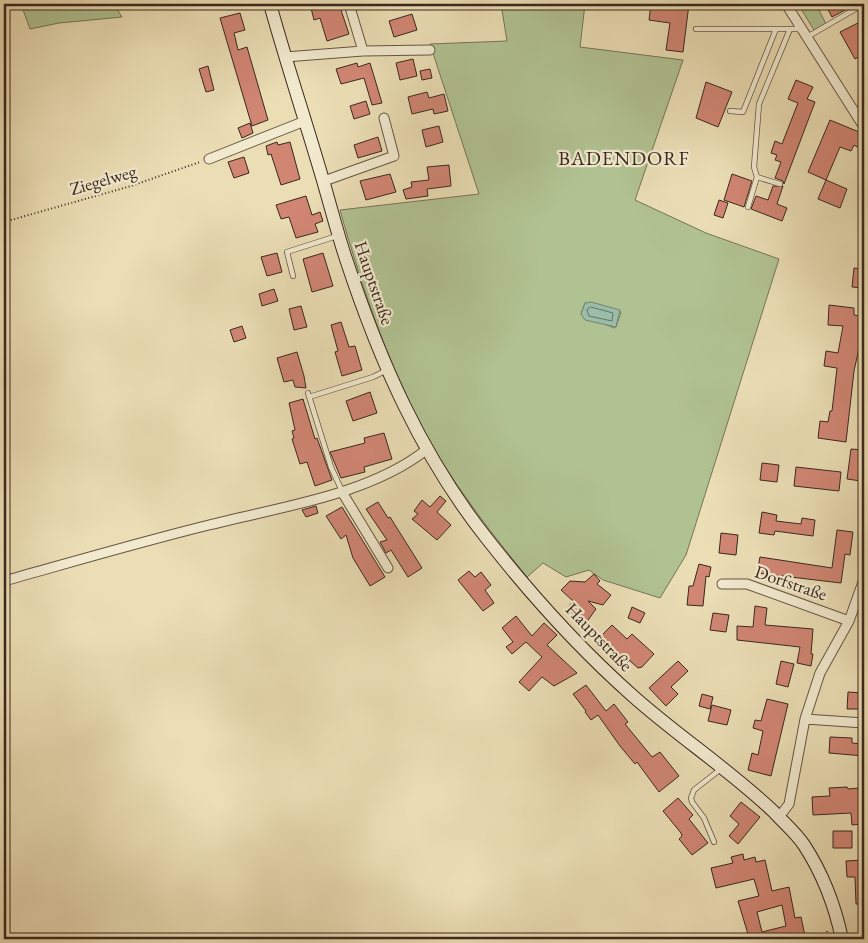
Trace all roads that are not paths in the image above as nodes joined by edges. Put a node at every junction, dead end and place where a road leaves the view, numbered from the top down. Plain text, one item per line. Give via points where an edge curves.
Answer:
1 (270, 4) edge
2 (349, 4) edge
3 (786, 4) edge
4 (864, 4) edge
5 (790, 29) junction
6 (696, 30) dead end
7 (776, 30) junction
8 (805, 33) junction
9 (430, 50) dead end
10 (363, 51) junction
11 (285, 58) junction
12 (730, 111) dead end
13 (384, 118) dead end
14 (305, 120) junction
15 (864, 127) edge
16 (209, 159) road end
17 (757, 177) junction
18 (324, 181) junction
19 (780, 184) dead end
20 (748, 208) dead end
21 (339, 236) junction
22 (293, 276) dead end
23 (388, 370) junction
24 (426, 450) junction
25 (342, 492) junction
26 (388, 568) dead end
27 (864, 579) edge
28 (4, 581) edge
29 (722, 584) dead end
30 (849, 620) junction
31 (805, 719) junction
32 (864, 723) edge
33 (723, 767) junction
34 (779, 817) junction
35 (714, 842) dead end
36 (842, 939) edge

1 - 11 main road, Hauptstraße
2 - 10 street
3 - 8 street
4 - 8 lane
5 - 7 lane
5 - 8 lane
5 - 17 lane via 759,104 754,167
6 - 7 lane
7 - 12 lane via 743,112
8 - 15 street
9 - 10 street
10 - 11 street
11 - 14 main road, Hauptstraße
13 - 18 street via 394,156
14 - 16 street
14 - 18 main road, Hauptstraße
17 - 19 lane
17 - 20 lane
18 - 21 main road, Hauptstraße
21 - 22 lane via 287,252
21 - 23 main road, Hauptstraße
23 - 24 main road, Hauptstraße
23 - 25 lane via 309,395
24 - 25 street via 384,477
24 - 33 main road, Hauptstraße via 488,540 600,666 671,728
25 - 26 street
25 - 28 street
27 - 30 street
29 - 30 street, Dorfstraße via 748,584
30 - 31 street via 820,674
31 - 32 street
31 - 34 street via 790,799
33 - 34 main road, Hauptstraße
33 - 35 lane via 694,790 692,798
34 - 36 main road, Hauptstraße via 803,843 817,867

